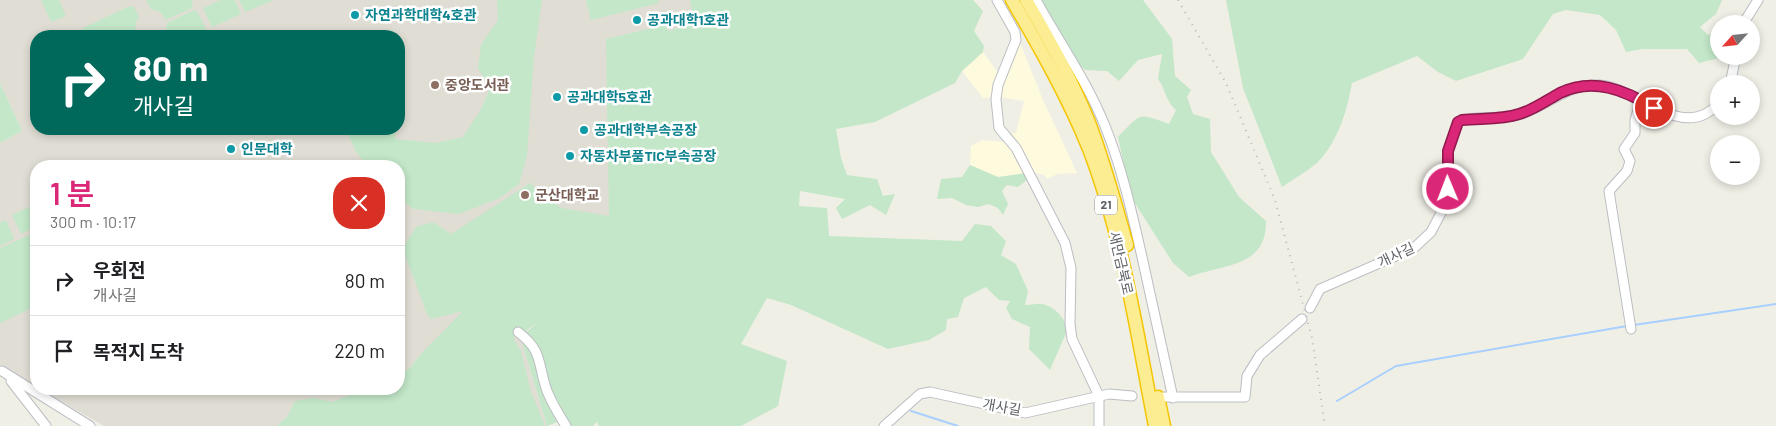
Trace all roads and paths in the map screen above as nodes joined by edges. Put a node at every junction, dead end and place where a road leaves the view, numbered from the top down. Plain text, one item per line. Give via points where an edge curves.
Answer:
1 (997, 0) edge
2 (1012, 0) edge
3 (1026, 0) edge
4 (1036, 0) edge
5 (1758, 0) edge
6 (1749, 15) edge
7 (1641, 100) junction
8 (1710, 111) edge
9 (1310, 308) dead end
10 (1302, 319) dead end
11 (1631, 327) dead end
12 (518, 332) dead end
13 (30, 388) edge
14 (40, 395) edge
15 (1099, 396) junction
16 (1132, 396) dead end
17 (46, 426) edge
18 (90, 426) edge
19 (566, 426) edge
20 (884, 426) edge
21 (1099, 426) edge
22 (1154, 426) edge
23 (1164, 426) edge

1 - 15 street via 1015,32 1016,40 998,85 999,128 1016,148 1065,242 1071,268 1072,339
2 - 22 highway, 새만금북로 / 21 via 1053,72 1098,176 1120,252
3 - 23 highway, 새만금북로 / 21 via 1071,84 1107,173 1128,251
4 - 10 street via 1083,78 1118,164 1168,397 1245,396 1247,376 1260,354
5 - 6 street
7 - 8 street, 개사길 via 1672,115 1702,116
7 - 9 street, 개사길 via 1601,85 1588,86 1562,92 1521,114 1458,122 1448,151 1448,189 1442,211 1431,232 1414,248 1320,289
7 - 11 street via 1634,133 1624,149 1630,161 1627,171 1609,191
12 - 19 street via 536,350 547,391
13 - 17 street via 2,371
14 - 18 street
15 - 16 street, 개사길
15 - 20 street, 개사길 via 1024,413 930,392 920,394
15 - 21 street

